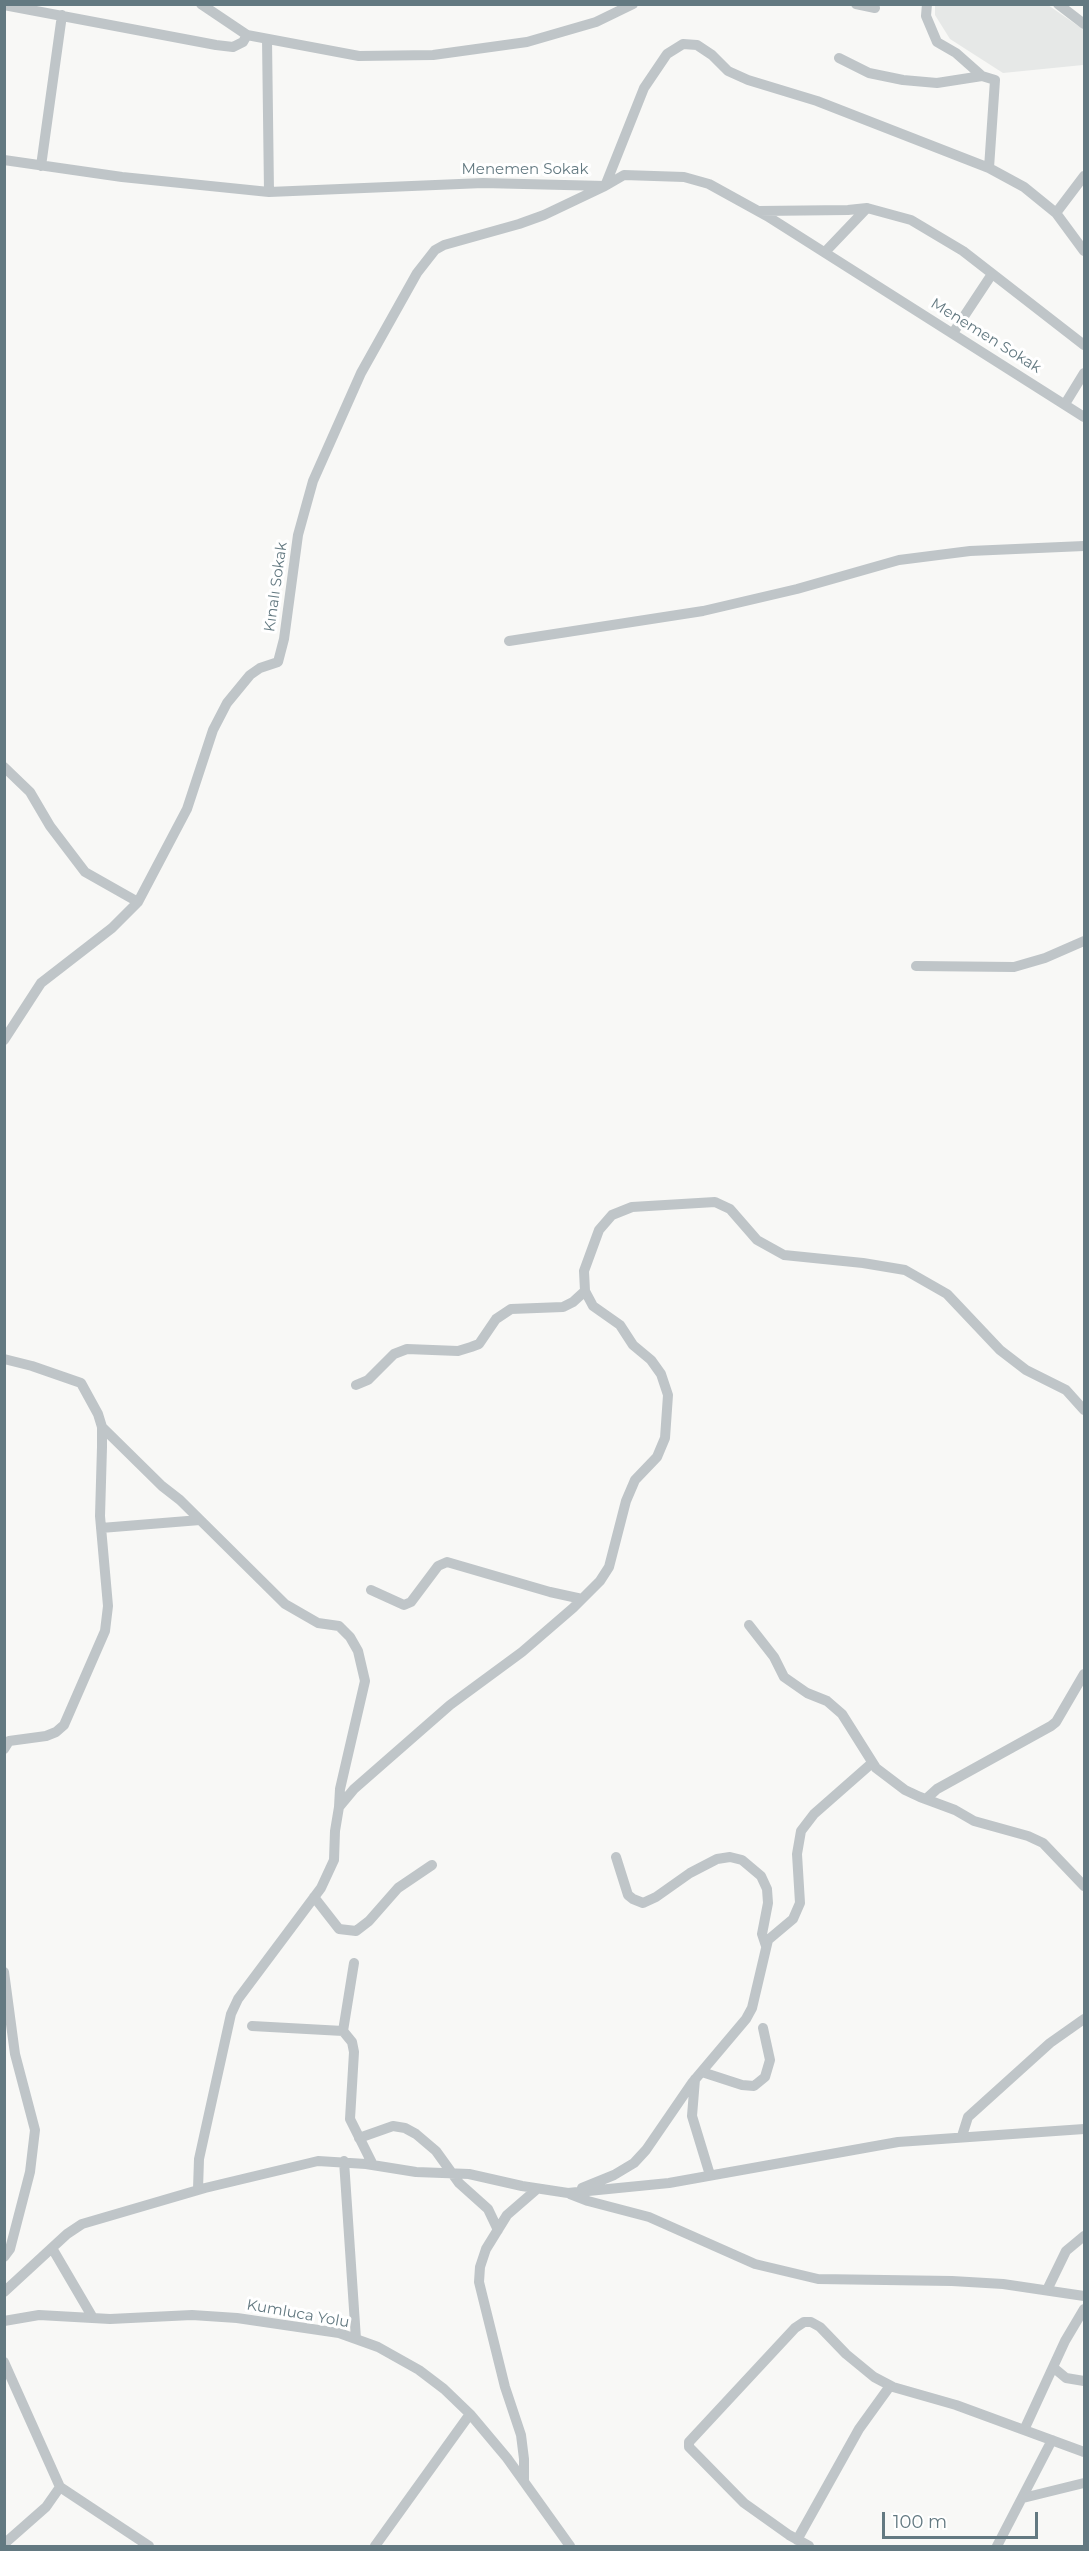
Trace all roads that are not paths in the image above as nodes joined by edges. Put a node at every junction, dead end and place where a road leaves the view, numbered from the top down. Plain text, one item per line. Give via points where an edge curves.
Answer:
1 (201, 4) edge
2 (633, 4) edge
3 (856, 4) edge
4 (927, 4) edge
5 (1058, 4) edge
6 (4, 5) edge
7 (875, 8) dead end
8 (62, 15) junction
9 (1084, 24) edge
10 (247, 34) junction
11 (267, 39) junction
12 (839, 58) dead end
13 (982, 76) junction
14 (4, 160) edge
15 (41, 166) junction
16 (989, 168) junction
17 (1084, 176) edge
18 (605, 186) junction
19 (269, 192) junction
20 (867, 208) junction
21 (759, 211) junction
22 (1056, 213) junction
23 (1084, 251) edge
24 (825, 252) junction
25 (992, 274) junction
26 (953, 333) junction
27 (1084, 345) edge
28 (1084, 373) edge
29 (1065, 404) junction
30 (1084, 417) edge
31 (1084, 546) edge
32 (509, 641) dead end
33 (4, 767) edge
34 (138, 902) junction
35 (1084, 941) edge
36 (916, 966) dead end
37 (4, 1040) edge
38 (585, 1291) junction
39 (4, 1359) edge
40 (356, 1385) dead end
41 (1084, 1410) edge
42 (102, 1427) junction
43 (200, 1520) junction
44 (100, 1528) junction
45 (371, 1590) dead end
46 (582, 1599) junction
47 (749, 1625) dead end
48 (1084, 1674) edge
49 (4, 1749) edge
50 (872, 1763) junction
51 (926, 1799) junction
52 (339, 1808) junction
53 (616, 1857) dead end
54 (432, 1865) dead end
55 (1084, 1885) edge
56 (314, 1897) junction
57 (766, 1946) junction
58 (354, 1963) dead end
59 (4, 1972) edge
60 (1084, 2019) edge
61 (252, 2026) dead end
62 (763, 2028) dead end
63 (343, 2031) junction
64 (698, 2075) junction
65 (1084, 2129) edge
66 (962, 2136) junction
67 (359, 2138) junction
68 (344, 2162) junction
69 (373, 2165) junction
70 (452, 2174) junction
71 (710, 2175) junction
72 (537, 2189) junction
73 (198, 2190) junction
74 (568, 2193) junction
75 (498, 2230) junction
76 (1084, 2236) edge
77 (52, 2248) junction
78 (4, 2257) edge
79 (1047, 2290) junction
80 (4, 2292) edge
81 (1084, 2296) edge
82 (1084, 2309) edge
83 (93, 2318) junction
84 (4, 2321) edge
85 (356, 2339) junction
86 (4, 2362) edge
87 (1054, 2368) junction
88 (1084, 2381) edge
89 (890, 2386) junction
90 (470, 2414) junction
91 (1024, 2430) junction
92 (1052, 2440) junction
93 (1084, 2452) edge
94 (524, 2482) junction
95 (1084, 2483) edge
96 (60, 2487) junction
97 (1023, 2498) junction
98 (797, 2540) junction
99 (4, 2544) edge
100 (149, 2547) edge
101 (375, 2547) edge
102 (570, 2547) edge
103 (809, 2547) edge
104 (998, 2547) edge

1 - 10 street
2 - 11 street via 596,22 527,42 433,54 358,56
3 - 7 street
4 - 13 street via 926,16 937,42
5 - 9 street
6 - 8 street
8 - 10 street via 233,47 243,42
8 - 15 street
10 - 11 street
11 - 19 street
12 - 13 street via 869,73 903,80 937,83
13 - 16 street via 995,80
14 - 15 street, Menemen Sokak
15 - 19 street, Menemen Sokak
16 - 18 street via 818,101 748,80 728,71 697,45 683,44 666,54 644,88
16 - 22 street via 1024,187
17 - 22 street
18 - 19 street, Menemen Sokak via 483,183
18 - 21 street, Menemen Sokak via 624,174 684,177 709,184
18 - 34 street, Kınalı Sokak via 519,224 444,245 435,250 417,273 361,373 313,480 296,544 282,653 278,662 250,675 228,703 213,730 187,809
20 - 21 street
20 - 24 street
20 - 25 street via 911,220 963,251
21 - 24 street, Menemen Sokak
22 - 23 street
24 - 26 street, Menemen Sokak
25 - 26 street
25 - 27 street
26 - 29 street, Menemen Sokak
28 - 29 street
29 - 30 street, Menemen Sokak
31 - 32 street via 970,551 899,560 703,611
33 - 34 street via 30,792 85,872
34 - 37 street, Kınalı Sokak via 112,928 40,983
35 - 36 street via 1014,967
38 - 40 street via 563,1307 511,1309 496,1319 479,1344 471,1347 458,1351 407,1349 394,1354 368,1380
38 - 41 street via 584,1270 599,1230 612,1215 632,1208 715,1202 730,1209 757,1240 784,1255 905,1270 939,1289 1000,1350 1026,1370 1066,1390
38 - 46 street via 593,1306 620,1325 633,1345 651,1360 662,1374 668,1395 665,1438 657,1457 635,1480 609,1567
39 - 42 street via 81,1383
42 - 43 street
42 - 44 street
43 - 44 street
43 - 52 street via 285,1604 318,1623 339,1626 358,1650 365,1681
44 - 49 street via 107,1623 79,1692 64,1725 56,1732 9,1741
45 - 46 street via 404,1605 411,1602 438,1566 447,1562
46 - 52 street via 522,1652 450,1705
47 - 50 street via 784,1677 842,1714
48 - 51 street via 1051,1726 937,1789
50 - 51 street via 905,1790
50 - 57 street via 804,1824 797,1841 800,1903 793,1919
51 - 55 street via 974,1821 1043,1843
52 - 56 street via 334,1860
53 - 57 street via 628,1894 644,1903 717,1859 742,1860 761,1876 768,1890 762,1934
54 - 56 street via 398,1888 356,1931 339,1929
56 - 73 street via 231,2014 199,2159
57 - 64 street via 752,2008
58 - 63 street
59 - 78 street via 15,2055 35,2130 30,2172 10,2249
60 - 66 street via 1050,2043 968,2117
61 - 63 street
62 - 64 street via 770,2060 765,2077 754,2086
63 - 67 street via 354,2052 349,2111
64 - 71 street via 692,2116
64 - 74 street via 634,2163
65 - 66 street
66 - 71 street via 846,2150
67 - 69 street
67 - 70 street via 393,2126 405,2128 436,2151
68 - 69 street
68 - 73 street via 308,2163
68 - 85 street
69 - 70 street
70 - 72 street
70 - 75 street via 488,2209
71 - 74 street
72 - 74 street
72 - 75 street via 507,2215
73 - 77 street via 82,2224
74 - 79 street via 649,2217 755,2264 807,2277 951,2281
75 - 94 street via 486,2249 479,2282 521,2435
76 - 79 street via 1066,2251
77 - 80 street
77 - 83 street
79 - 81 street
82 - 87 street
83 - 84 street, Kumluca Yolu via 39,2315
83 - 85 street, Kumluca Yolu via 237,2318
85 - 90 street, Kumluca Yolu via 419,2370
86 - 96 street
87 - 88 street via 1066,2378
87 - 91 street
89 - 91 street
89 - 98 street via 859,2429
89 - 98 street via 860,2366 820,2326 804,2322 688,2442 744,2502
90 - 94 street, Kumluca Yolu
90 - 101 street
91 - 92 street
92 - 93 street
92 - 97 street
94 - 102 street, Kumluca Yolu
95 - 97 street
96 - 99 street via 46,2506
96 - 100 street
97 - 104 street
98 - 103 street

